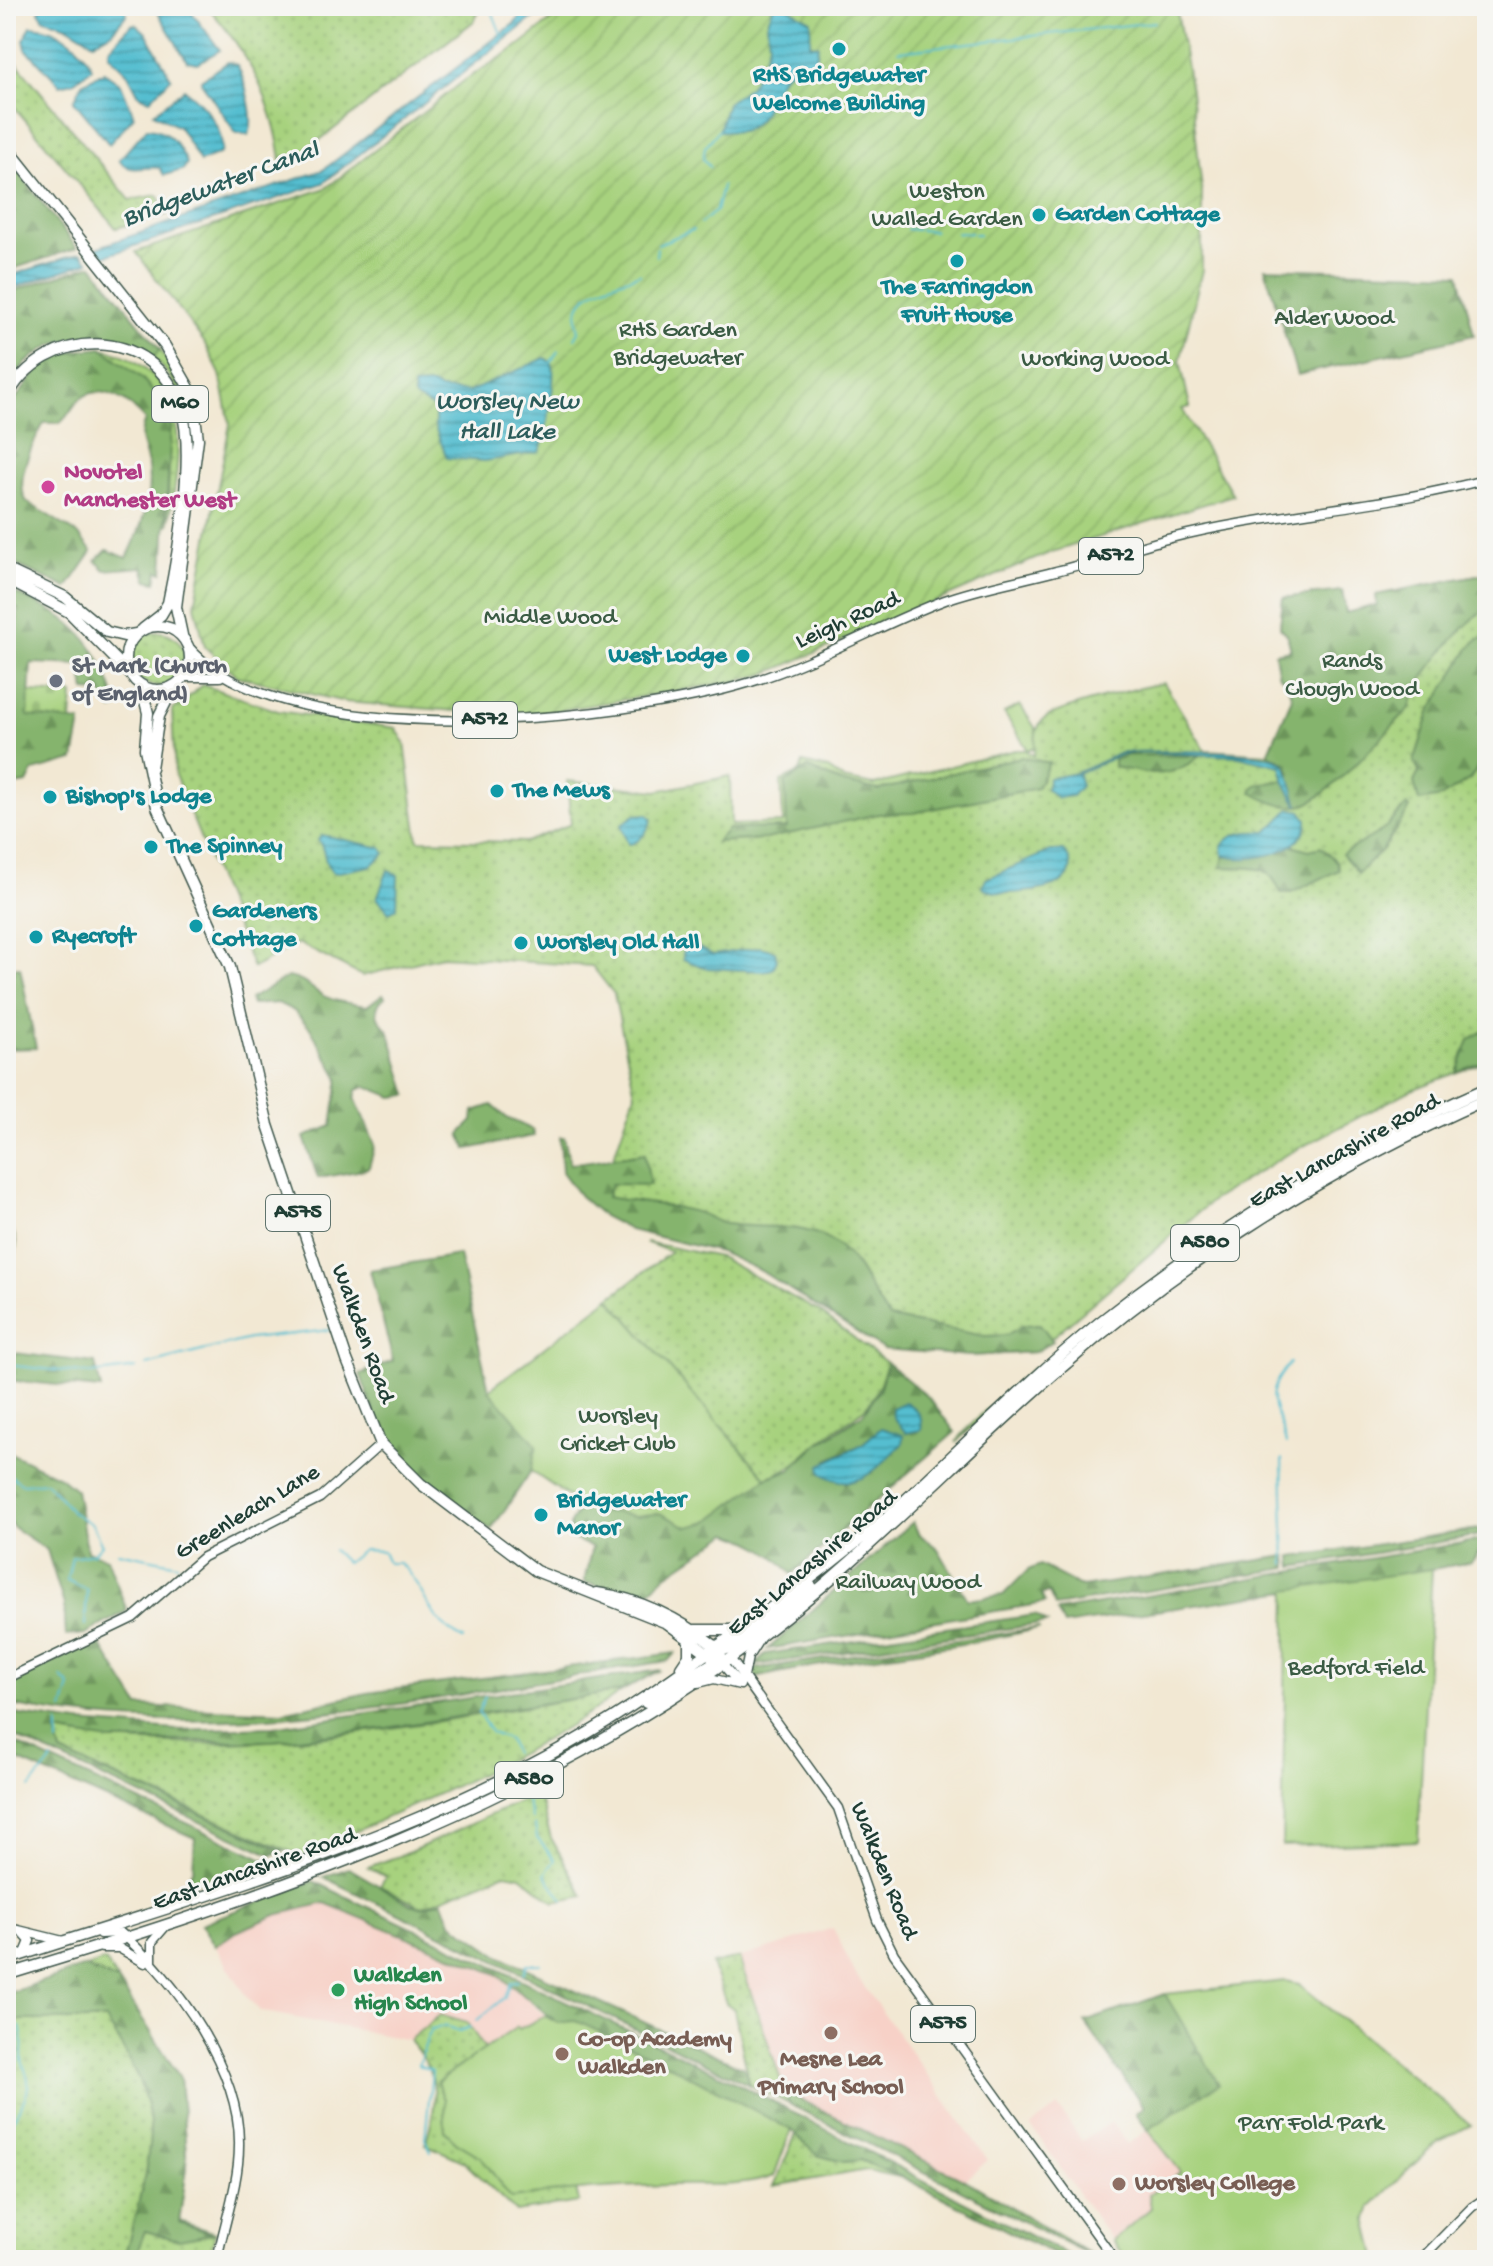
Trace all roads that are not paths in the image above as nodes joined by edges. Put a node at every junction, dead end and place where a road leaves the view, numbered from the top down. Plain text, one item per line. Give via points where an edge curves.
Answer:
1 (6, 146) edge
2 (6, 399) edge
3 (1487, 479) edge
4 (6, 569) edge
5 (6, 579) edge
6 (179, 630) junction
7 (141, 631) junction
8 (189, 647) junction
9 (131, 675) junction
10 (184, 677) junction
11 (220, 677) junction
12 (141, 685) junction
13 (174, 686) junction
14 (151, 770) junction
15 (1487, 1088) edge
16 (1487, 1099) edge
17 (381, 1444) junction
18 (860, 1555) junction
19 (739, 1629) junction
20 (691, 1633) junction
21 (763, 1634) junction
22 (719, 1655) junction
23 (6, 1679) edge
24 (669, 1681) junction
25 (742, 1681) junction
26 (692, 1685) junction
27 (521, 1770) junction
28 (199, 1912) junction
29 (6, 1927) edge
30 (20, 1930) junction
31 (125, 1936) junction
32 (62, 1941) junction
33 (25, 1953) junction
34 (73, 1953) junction
35 (6, 1960) edge
36 (153, 1967) junction
37 (6, 1975) edge
38 (1487, 2197) edge
39 (217, 2260) edge
40 (1115, 2260) edge
41 (1420, 2260) edge

1 - 6 highway, M60 via 174,359 196,411 196,461 176,607
2 - 7 highway, M60 via 31,365 77,344 124,348 166,379 182,411 186,459 170,595 155,622
3 - 11 main road, Leigh Road / A572 via 1378,504 1166,540 946,600 751,682 582,714 445,720 339,711 271,697
4 - 7 highway via 65,597 107,632 124,636
5 - 9 highway via 69,612
6 - 7 highway via 163,626
6 - 8 highway, A572
7 - 9 highway via 127,649
8 - 10 highway via 191,660
8 - 11 main road, Leigh Road / A572
9 - 12 highway
10 - 11 main road, Leigh Road / A572
10 - 13 highway
12 - 13 highway via 153,690
12 - 14 highway, Walkden Road / A575
13 - 14 highway, Walkden Road / A575 via 159,716
14 - 17 highway, Walkden Road / A575 via 157,807 230,967 268,1125 347,1360
15 - 19 highway, East Lancashire Road / A580 via 1303,1180 1208,1241 1064,1351 898,1507
16 - 18 highway, East Lancashire Road / A580 via 1298,1196 1169,1283 1060,1368
17 - 20 highway, Walkden Road / A575 via 421,1484 536,1571 587,1591 649,1606
17 - 23 main road, Greenleach Lane via 320,1498 203,1557 133,1618
18 - 21 highway, East Lancashire Road / A580
18 - 22 highway
19 - 20 highway
19 - 22 highway, East Lancashire Road / A580
20 - 22 highway, Walkden Road / A575
20 - 24 highway via 689,1655
21 - 22 highway, East Lancashire Road / A580
21 - 25 main road via 748,1657
22 - 24 highway, East Lancashire Road / A580
22 - 25 main road, Walkden Road / A575
22 - 26 highway, East Lancashire Road / A580
22 - 27 highway via 584,1740
24 - 27 highway, East Lancashire Road / A580
25 - 26 main road via 714,1679
25 - 40 main road, Walkden Road / A575 via 838,1808 894,1954
26 - 28 highway, East Lancashire Road / A580 via 499,1795 323,1869
27 - 32 highway, East Lancashire Road / A580 via 420,1819 312,1862
28 - 31 highway, East Lancashire Road / A580
28 - 36 main road via 157,1934 151,1947
29 - 30 main road
30 - 32 main road
30 - 33 main road via 30,1941
31 - 32 main road via 115,1932
31 - 34 highway, East Lancashire Road / A580
31 - 36 main road
32 - 33 highway, East Lancashire Road / A580
33 - 35 highway, East Lancashire Road / A580
34 - 36 main road via 119,1948
34 - 37 highway, East Lancashire Road / A580
36 - 39 main road via 216,2058 235,2105 239,2155
38 - 41 main road

